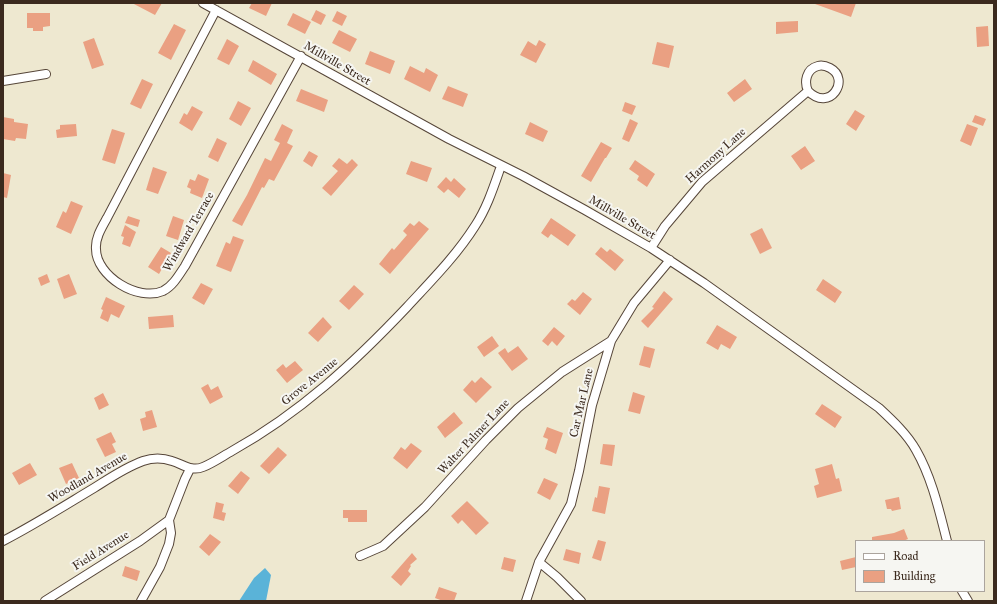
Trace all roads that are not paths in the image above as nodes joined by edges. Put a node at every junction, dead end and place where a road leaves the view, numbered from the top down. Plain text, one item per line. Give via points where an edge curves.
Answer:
1 (203, 3) edge
2 (216, 10) junction
3 (300, 56) junction
4 (46, 74) dead end
5 (3, 81) edge
6 (808, 92) junction
7 (501, 166) junction
8 (651, 248) junction
9 (670, 260) junction
10 (611, 341) junction
11 (190, 469) junction
12 (169, 520) junction
13 (947, 540) edge
14 (3, 541) edge
15 (360, 556) dead end
16 (539, 562) junction
17 (963, 592) edge
18 (45, 601) edge
19 (142, 601) edge
20 (526, 601) edge
21 (581, 601) edge
22 (968, 601) edge

1 - 2 street, Millville Street
2 - 3 street, Millville Street
2 - 3 street, Windward Terrace via 98,238 97,260 103,270 120,284 140,293 152,294 172,285 185,266
3 - 7 street, Millville Street
4 - 5 street
6 - 6 street via 806,76 813,68 825,66 833,69 838,79 837,90 828,97 817,98
6 - 8 street, Harmony Lane via 702,182 665,226
7 - 8 street, Millville Street
7 - 11 street, Grove Avenue via 486,205 464,243 363,352 323,389 277,423 202,468
8 - 9 street, Millville Street
9 - 10 street, Car Mar Lane via 634,303
9 - 13 street, Millville Street via 873,404 895,423 916,449 930,480
10 - 15 street, Walter Palmer Lane via 562,372 518,408 425,507 383,546
10 - 16 street, Car Mar Lane via 592,405 571,504
11 - 12 street
11 - 14 street, Woodland Avenue via 172,461 155,458 144,461
12 - 18 street, Field Avenue
12 - 19 street via 169,544
16 - 20 street, Car Mar Lane
16 - 21 street
17 - 22 street

